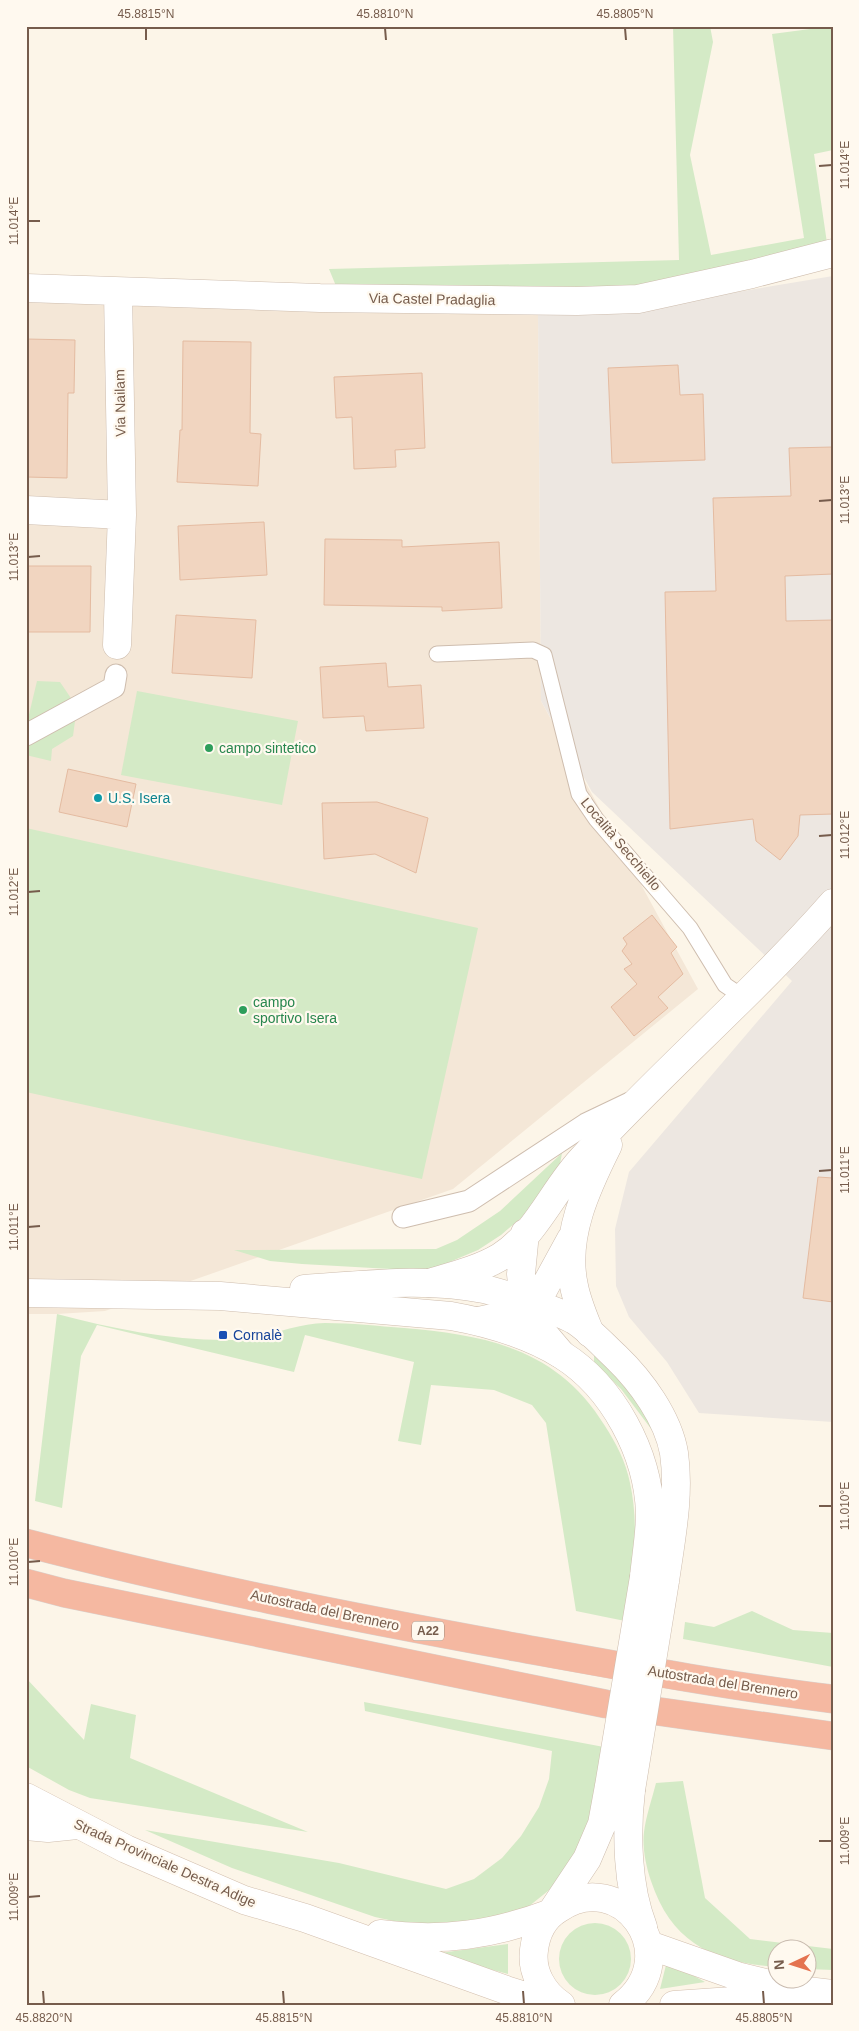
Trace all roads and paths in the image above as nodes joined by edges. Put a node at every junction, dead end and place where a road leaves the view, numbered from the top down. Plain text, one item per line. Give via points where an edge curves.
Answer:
1 (833, 254) edge
2 (26, 288) edge
3 (118, 292) junction
4 (26, 510) edge
5 (122, 515) junction
6 (117, 645) dead end
7 (437, 654) dead end
8 (116, 675) dead end
9 (26, 735) edge
10 (832, 904) edge
11 (743, 997) junction
12 (637, 1100) junction
13 (403, 1218) dead end
14 (525, 1233) junction
15 (574, 1233) junction
16 (427, 1283) junction
17 (26, 1293) edge
18 (220, 1296) junction
19 (528, 1302) junction
20 (479, 1321) junction
21 (590, 1333) junction
22 (562, 1356) junction
23 (26, 1543) edge
24 (655, 1579) junction
25 (26, 1583) edge
26 (833, 1699) edge
27 (833, 1736) edge
28 (620, 1788) junction
29 (26, 1798) edge
30 (76, 1825) junction
31 (26, 1826) edge
32 (551, 1913) junction
33 (336, 1928) junction
34 (646, 1936) junction
35 (832, 1994) edge
36 (554, 2005) edge
37 (561, 2005) edge
38 (623, 2005) edge
39 (674, 2005) edge

1 - 3 street, Via Castel Pradaglia via 638,299 480,300
2 - 3 street, Via Castel Pradaglia
3 - 5 street, Via Nailam
4 - 5 street
5 - 6 street, Via Nailam
7 - 11 lane, Località Secchiello via 533,650 544,655 579,794 596,819 690,928 725,985
8 - 9 street via 114,688
10 - 11 street
11 - 12 street
12 - 13 street via 586,1124 470,1202
12 - 14 street via 579,1161
12 - 15 street via 618,1124 596,1168
14 - 16 street via 500,1257 456,1276
14 - 19 street via 521,1274 523,1293
15 - 19 street via 542,1292
15 - 21 street via 573,1285
16 - 18 street
16 - 19 street via 485,1289
17 - 18 street
18 - 20 street
19 - 20 street via 506,1315
19 - 21 street via 573,1320
19 - 22 street via 532,1321
20 - 22 street via 512,1331
21 - 24 street via 631,1371 643,1388 657,1409 674,1452 675,1509
22 - 24 street via 583,1372 616,1411 626,1425 640,1458 650,1513
23 - 26 highway, Autostrada del Brennero / A22 via 368,1620 665,1674
24 - 28 street, bridge
25 - 27 highway via 606,1704
28 - 32 street via 587,1859
28 - 34 street via 634,1905
29 - 30 street, Strada Provinciale Destra Adige
30 - 31 street
30 - 33 street, Strada Provinciale Destra Adige via 244,1900
32 - 33 street, Strada Provinciale Destra Adige via 493,1932 450,1938
32 - 34 street, Strada Provinciale Destra Adige via 566,1903 583,1898 601,1898 632,1913
32 - 37 street via 541,1926 533,1957 543,1989
33 - 36 street, Strada Provinciale Destra Adige
34 - 35 street via 737,1976 790,1989
34 - 38 street via 650,1958 642,1986
35 - 39 street

